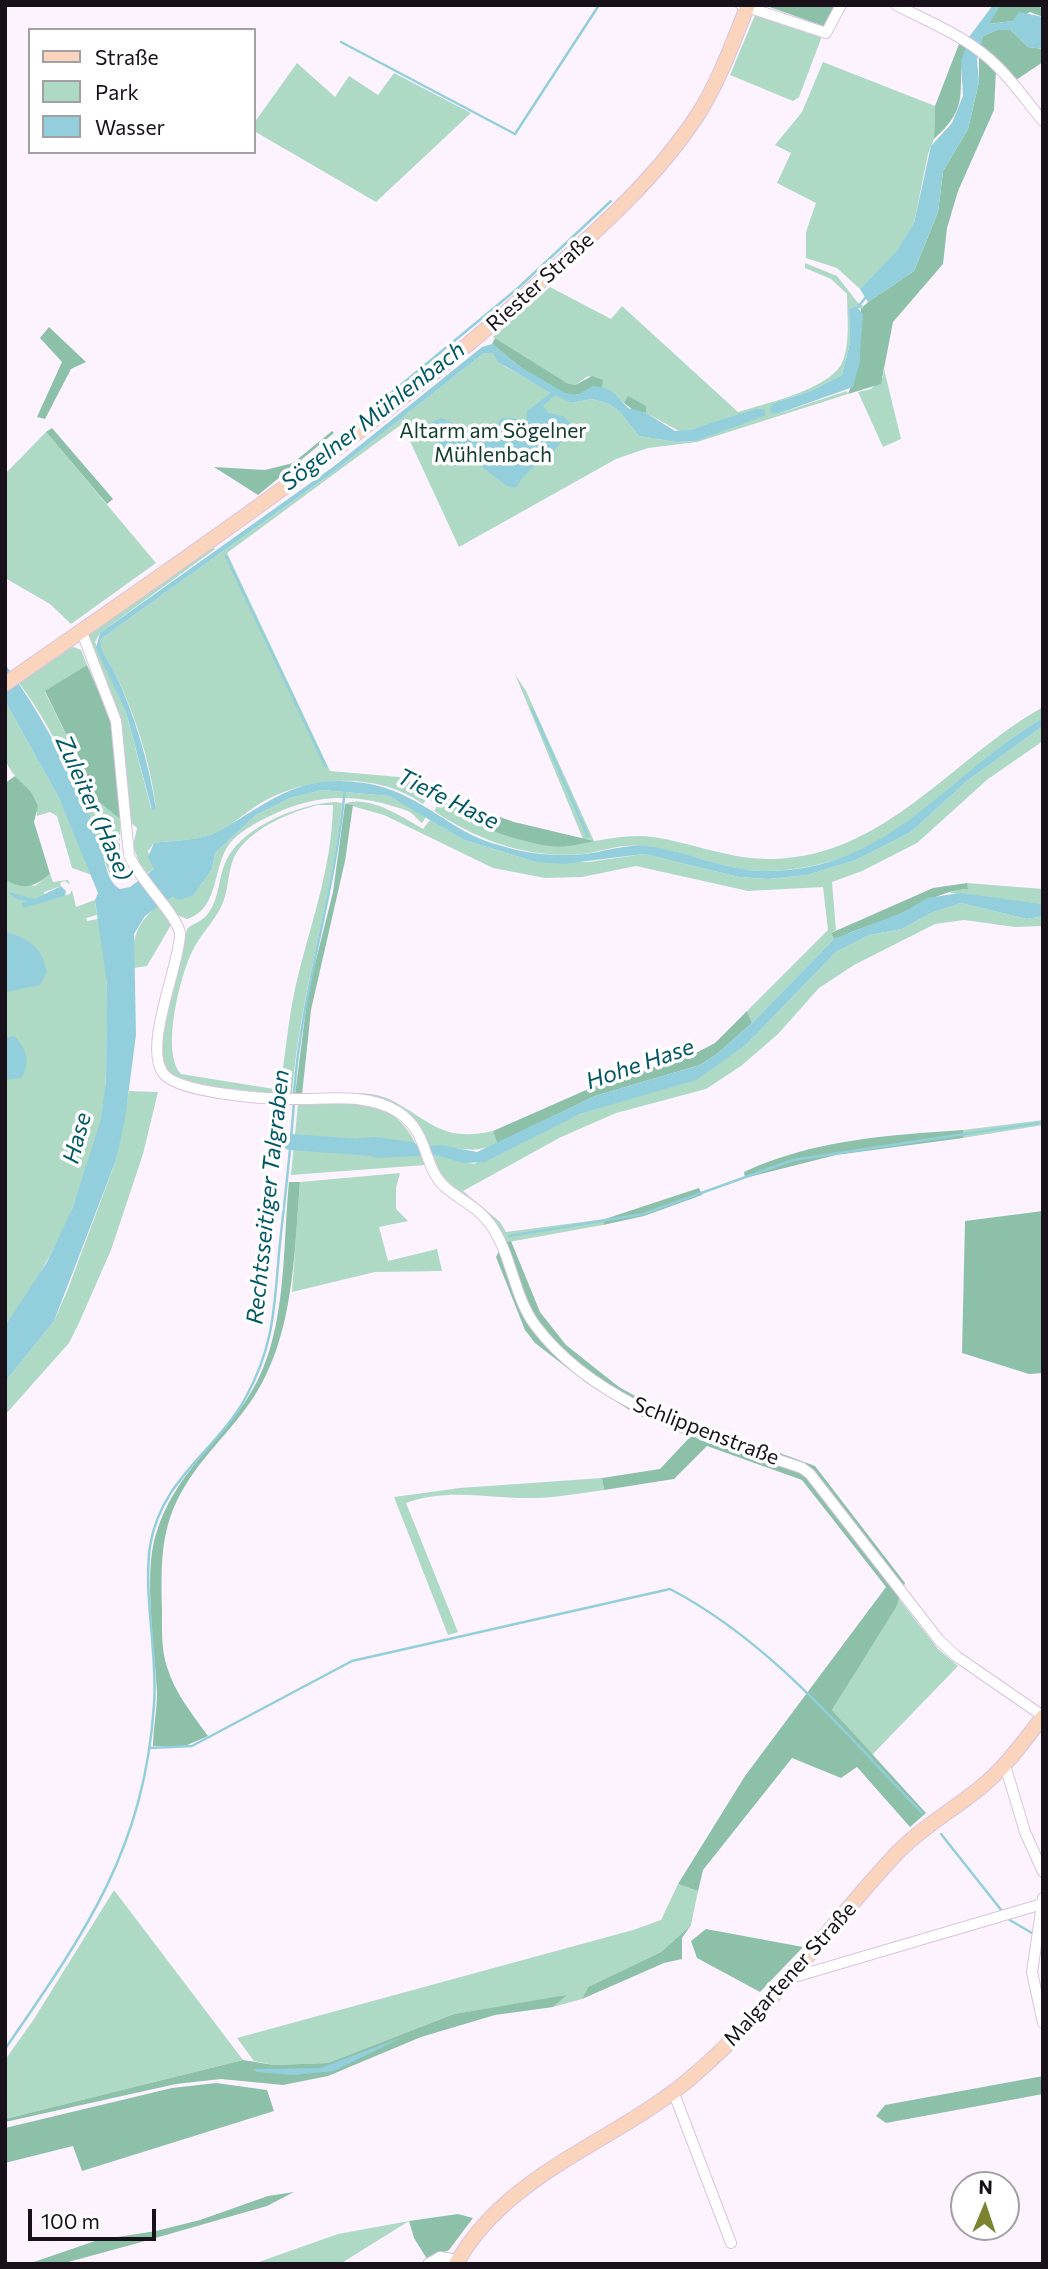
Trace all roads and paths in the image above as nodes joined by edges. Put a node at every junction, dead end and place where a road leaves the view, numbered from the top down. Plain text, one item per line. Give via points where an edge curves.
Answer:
1 (841, 5) edge
2 (896, 5) edge
3 (746, 6) edge
4 (1043, 121) edge
5 (81, 630) junction
6 (5, 684) edge
7 (1043, 1716) edge
8 (1005, 1765) junction
9 (1043, 1872) edge
10 (1043, 1898) edge
11 (1042, 1904) edge
12 (792, 1978) junction
13 (1043, 2023) edge
14 (673, 2091) junction
15 (731, 2243) dead end
16 (457, 2262) edge
17 (428, 2264) edge

1 - 3 street, Riester Straße via 826,33
2 - 4 street via 983,53
3 - 5 street, Riester Straße via 699,114 615,215 447,364 372,423 259,508
5 - 6 street, Riester Straße
5 - 7 street, Schlippenstraße via 116,721 126,844 138,873 179,926 163,999 160,1065 165,1077 186,1087 286,1099 356,1098 380,1104 408,1120 444,1186 488,1220 534,1324 579,1368 649,1412 802,1468 939,1640
7 - 8 street, Malgartener Straße
8 - 9 street
8 - 12 street, Malgartener Straße via 898,1852
10 - 11 street
11 - 12 street
11 - 13 street via 1032,1972
12 - 14 street, Malgartener Straße via 736,2037
14 - 15 street
14 - 16 street, Malgartener Straße via 516,2193 486,2222
16 - 17 street via 440,2256

